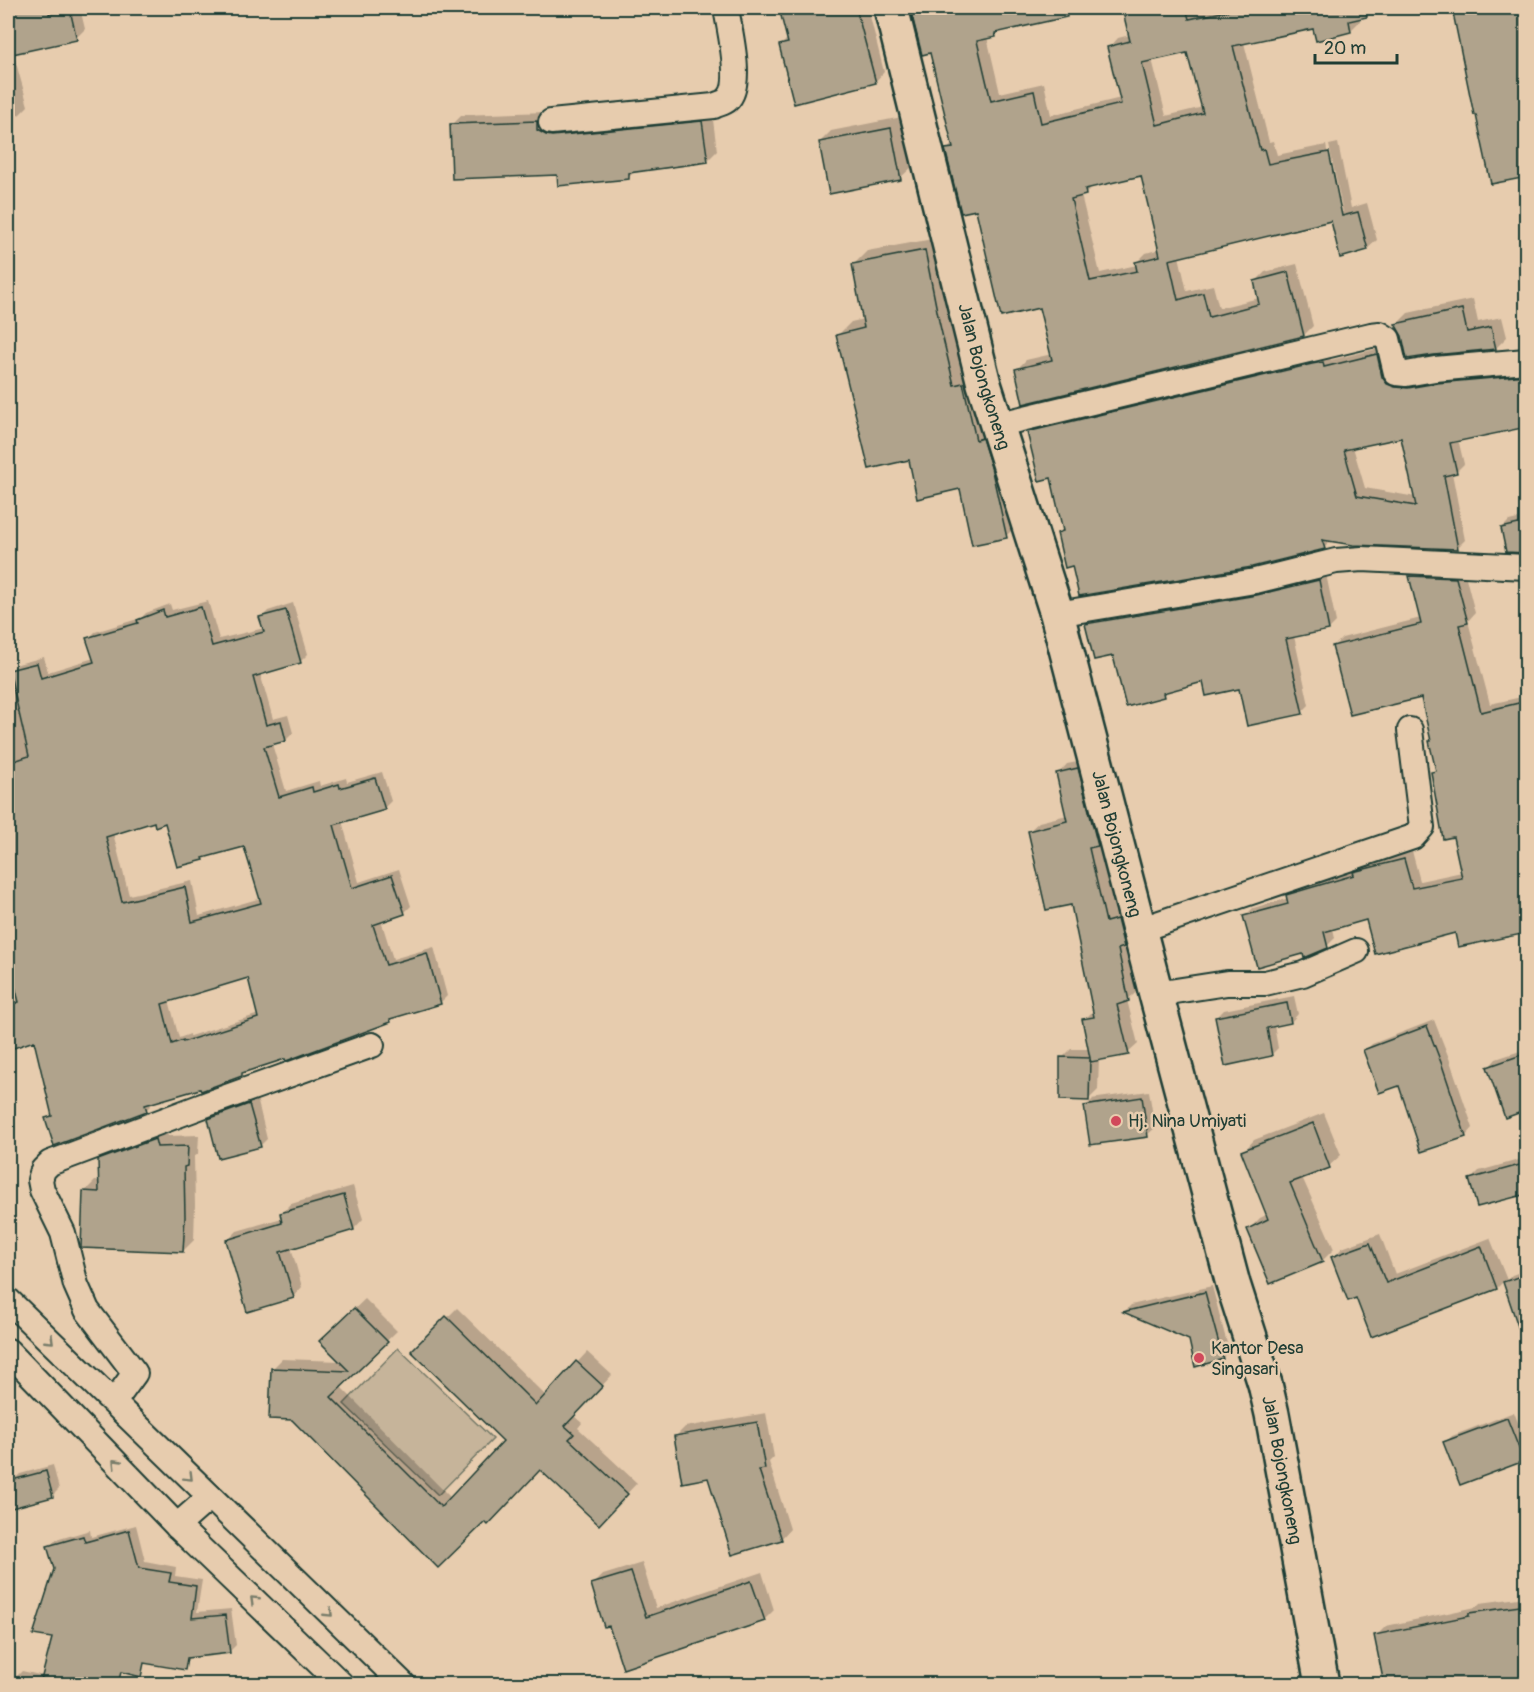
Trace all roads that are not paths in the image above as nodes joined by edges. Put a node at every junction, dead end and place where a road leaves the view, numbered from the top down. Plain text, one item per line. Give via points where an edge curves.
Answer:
1 (726, 8) edge
2 (891, 8) edge
3 (551, 122) dead end
4 (1527, 361) edge
5 (996, 425) junction
6 (1527, 567) edge
7 (1057, 614) junction
8 (1410, 730) dead end
9 (1139, 930) junction
10 (1356, 951) dead end
11 (1156, 994) junction
12 (372, 1045) dead end
13 (8, 1300) edge
14 (8, 1351) edge
15 (114, 1402) junction
16 (210, 1497) junction
17 (177, 1526) junction
18 (342, 1684) edge
19 (403, 1684) edge
20 (1322, 1684) edge

1 - 3 street via 735,71 734,89 727,100 714,106
2 - 5 main road, Jalan Bojongkoneng
4 - 5 street via 1396,373 1388,339 1371,334
5 - 7 main road, Jalan Bojongkoneng
6 - 7 street via 1336,561 1255,581
7 - 9 main road, Jalan Bojongkoneng
8 - 9 street via 1422,827 1413,837
9 - 11 main road, Jalan Bojongkoneng
10 - 11 street via 1303,974 1265,983 1227,983
11 - 20 main road, Jalan Bojongkoneng via 1233,1284 1265,1384
12 - 15 street via 50,1163 43,1170 42,1190 63,1233 76,1285 87,1310 135,1373
13 -> 15 street
17 -> 14 street
15 -> 16 street
16 - 17 street
16 -> 19 street
18 -> 17 street

